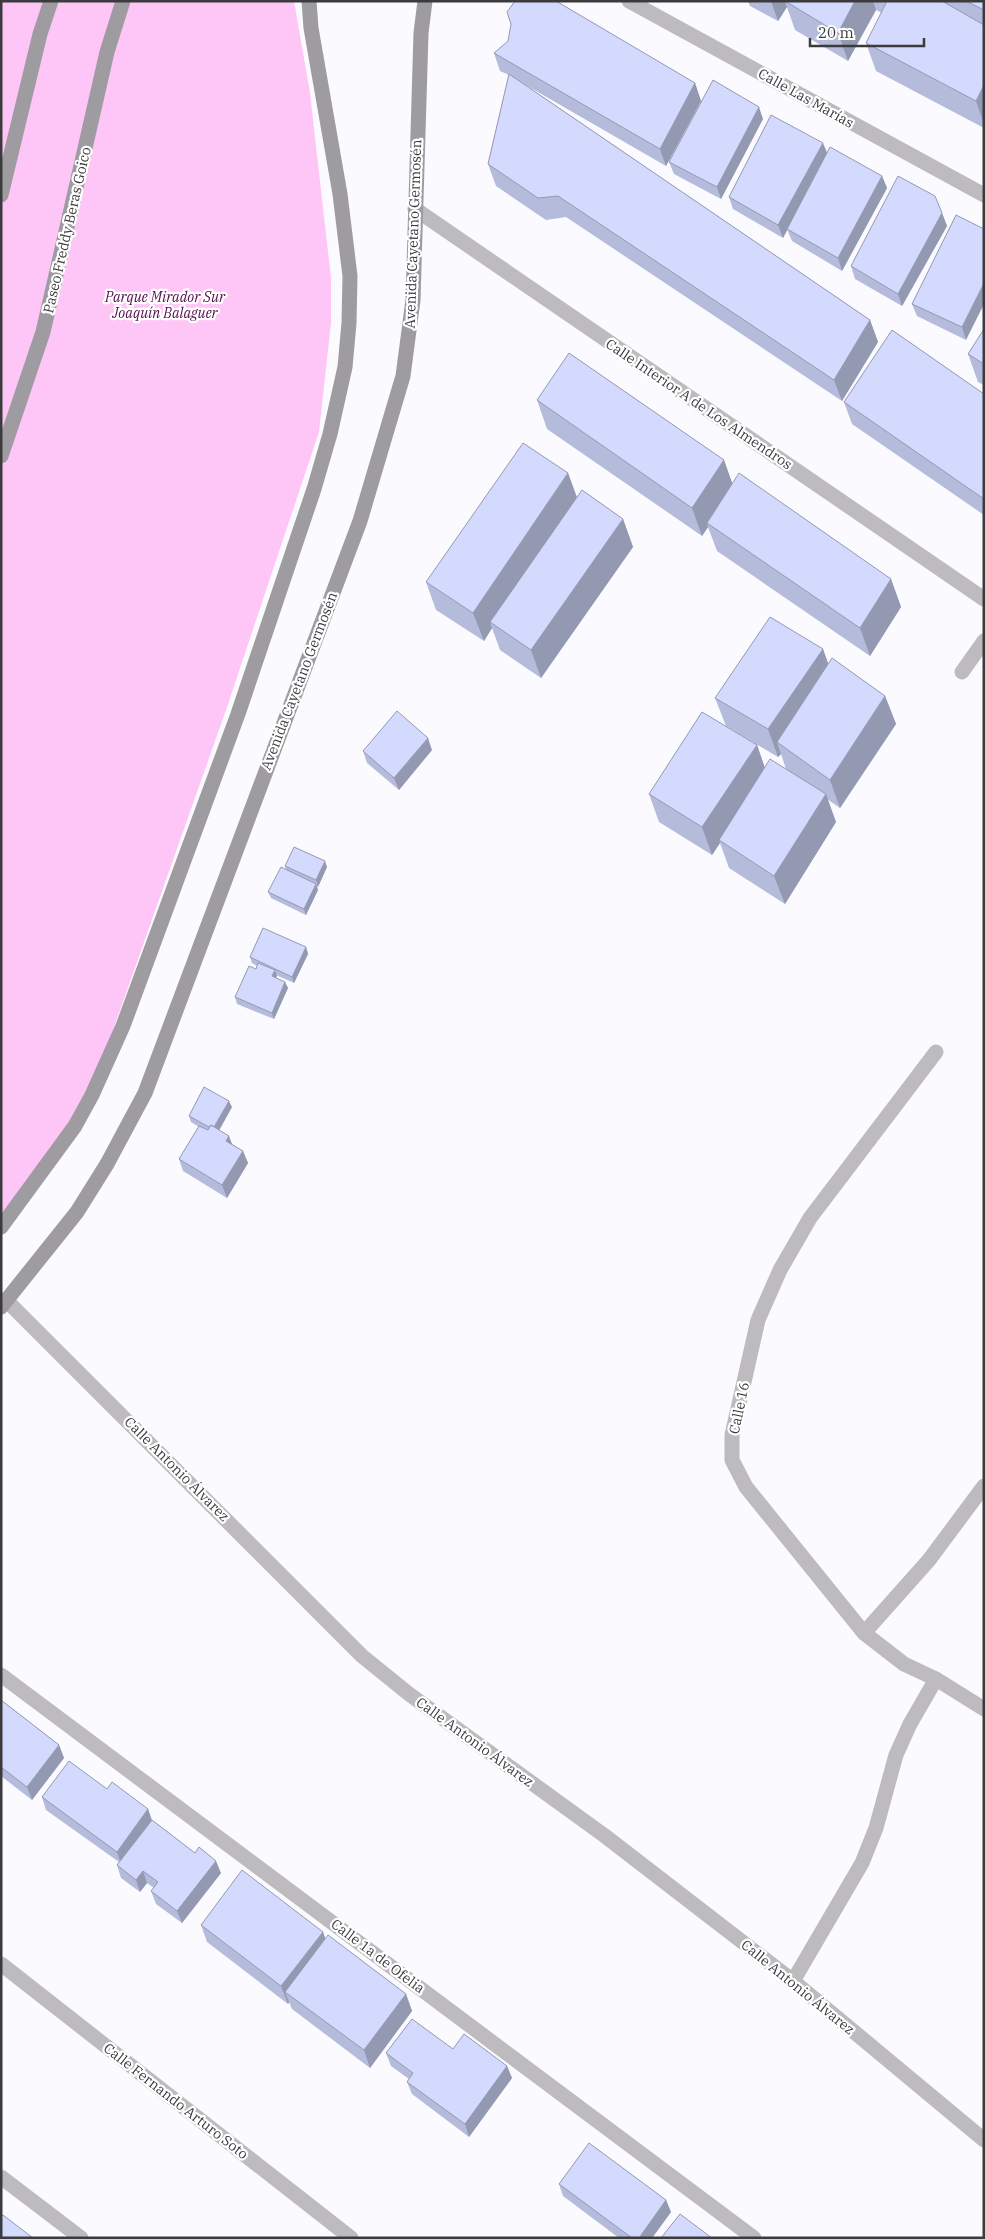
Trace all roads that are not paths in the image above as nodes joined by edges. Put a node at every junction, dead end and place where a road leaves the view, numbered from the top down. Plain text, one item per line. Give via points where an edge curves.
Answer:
1 (51, 1) edge
2 (123, 1) edge
3 (309, 1) edge
4 (425, 1) edge
5 (629, 1) edge
6 (1, 195) edge
7 (984, 195) edge
8 (415, 208) junction
9 (1, 456) edge
10 (984, 599) edge
11 (984, 641) edge
12 (962, 672) dead end
13 (936, 1052) dead end
14 (1, 1227) edge
15 (4, 1303) edge
16 (984, 1486) edge
17 (864, 1633) junction
18 (1, 1674) edge
19 (936, 1679) junction
20 (984, 1709) edge
21 (1, 1964) edge
22 (793, 1981) junction
23 (984, 2140) edge
24 (1, 2177) edge
25 (81, 2238) edge
26 (351, 2238) edge
27 (754, 2238) edge

1 - 6 street
2 - 9 street, Paseo Freddy Beras Goico via 107,52 43,332
3 - 14 street via 350,276 345,367 330,434 238,714 123,1026 75,1126
4 - 8 street, Avenida Cayetano Germosén
5 - 7 street, Calle Las Marías
8 - 10 street, Calle Interior A de Los Almendros
8 - 15 street, Avenida Cayetano Germosén via 413,300 403,376 360,521 145,1093 77,1212
11 - 12 street
13 - 17 street, Calle 16 via 810,1218 780,1270 758,1320 732,1435 732,1460 746,1487
15 - 22 street, Calle Antonio Álvarez via 362,1656 409,1694 605,1836
16 - 17 street via 929,1560
17 - 19 street, Calle 16 via 904,1664
18 - 27 street, Calle 1a de Ofelia
19 - 20 street, Calle 16
19 - 22 street via 896,1755 876,1828 862,1863
21 - 26 street, Calle Fernando Arturo Soto
22 - 23 street, Calle Antonio Álvarez
24 - 25 street

